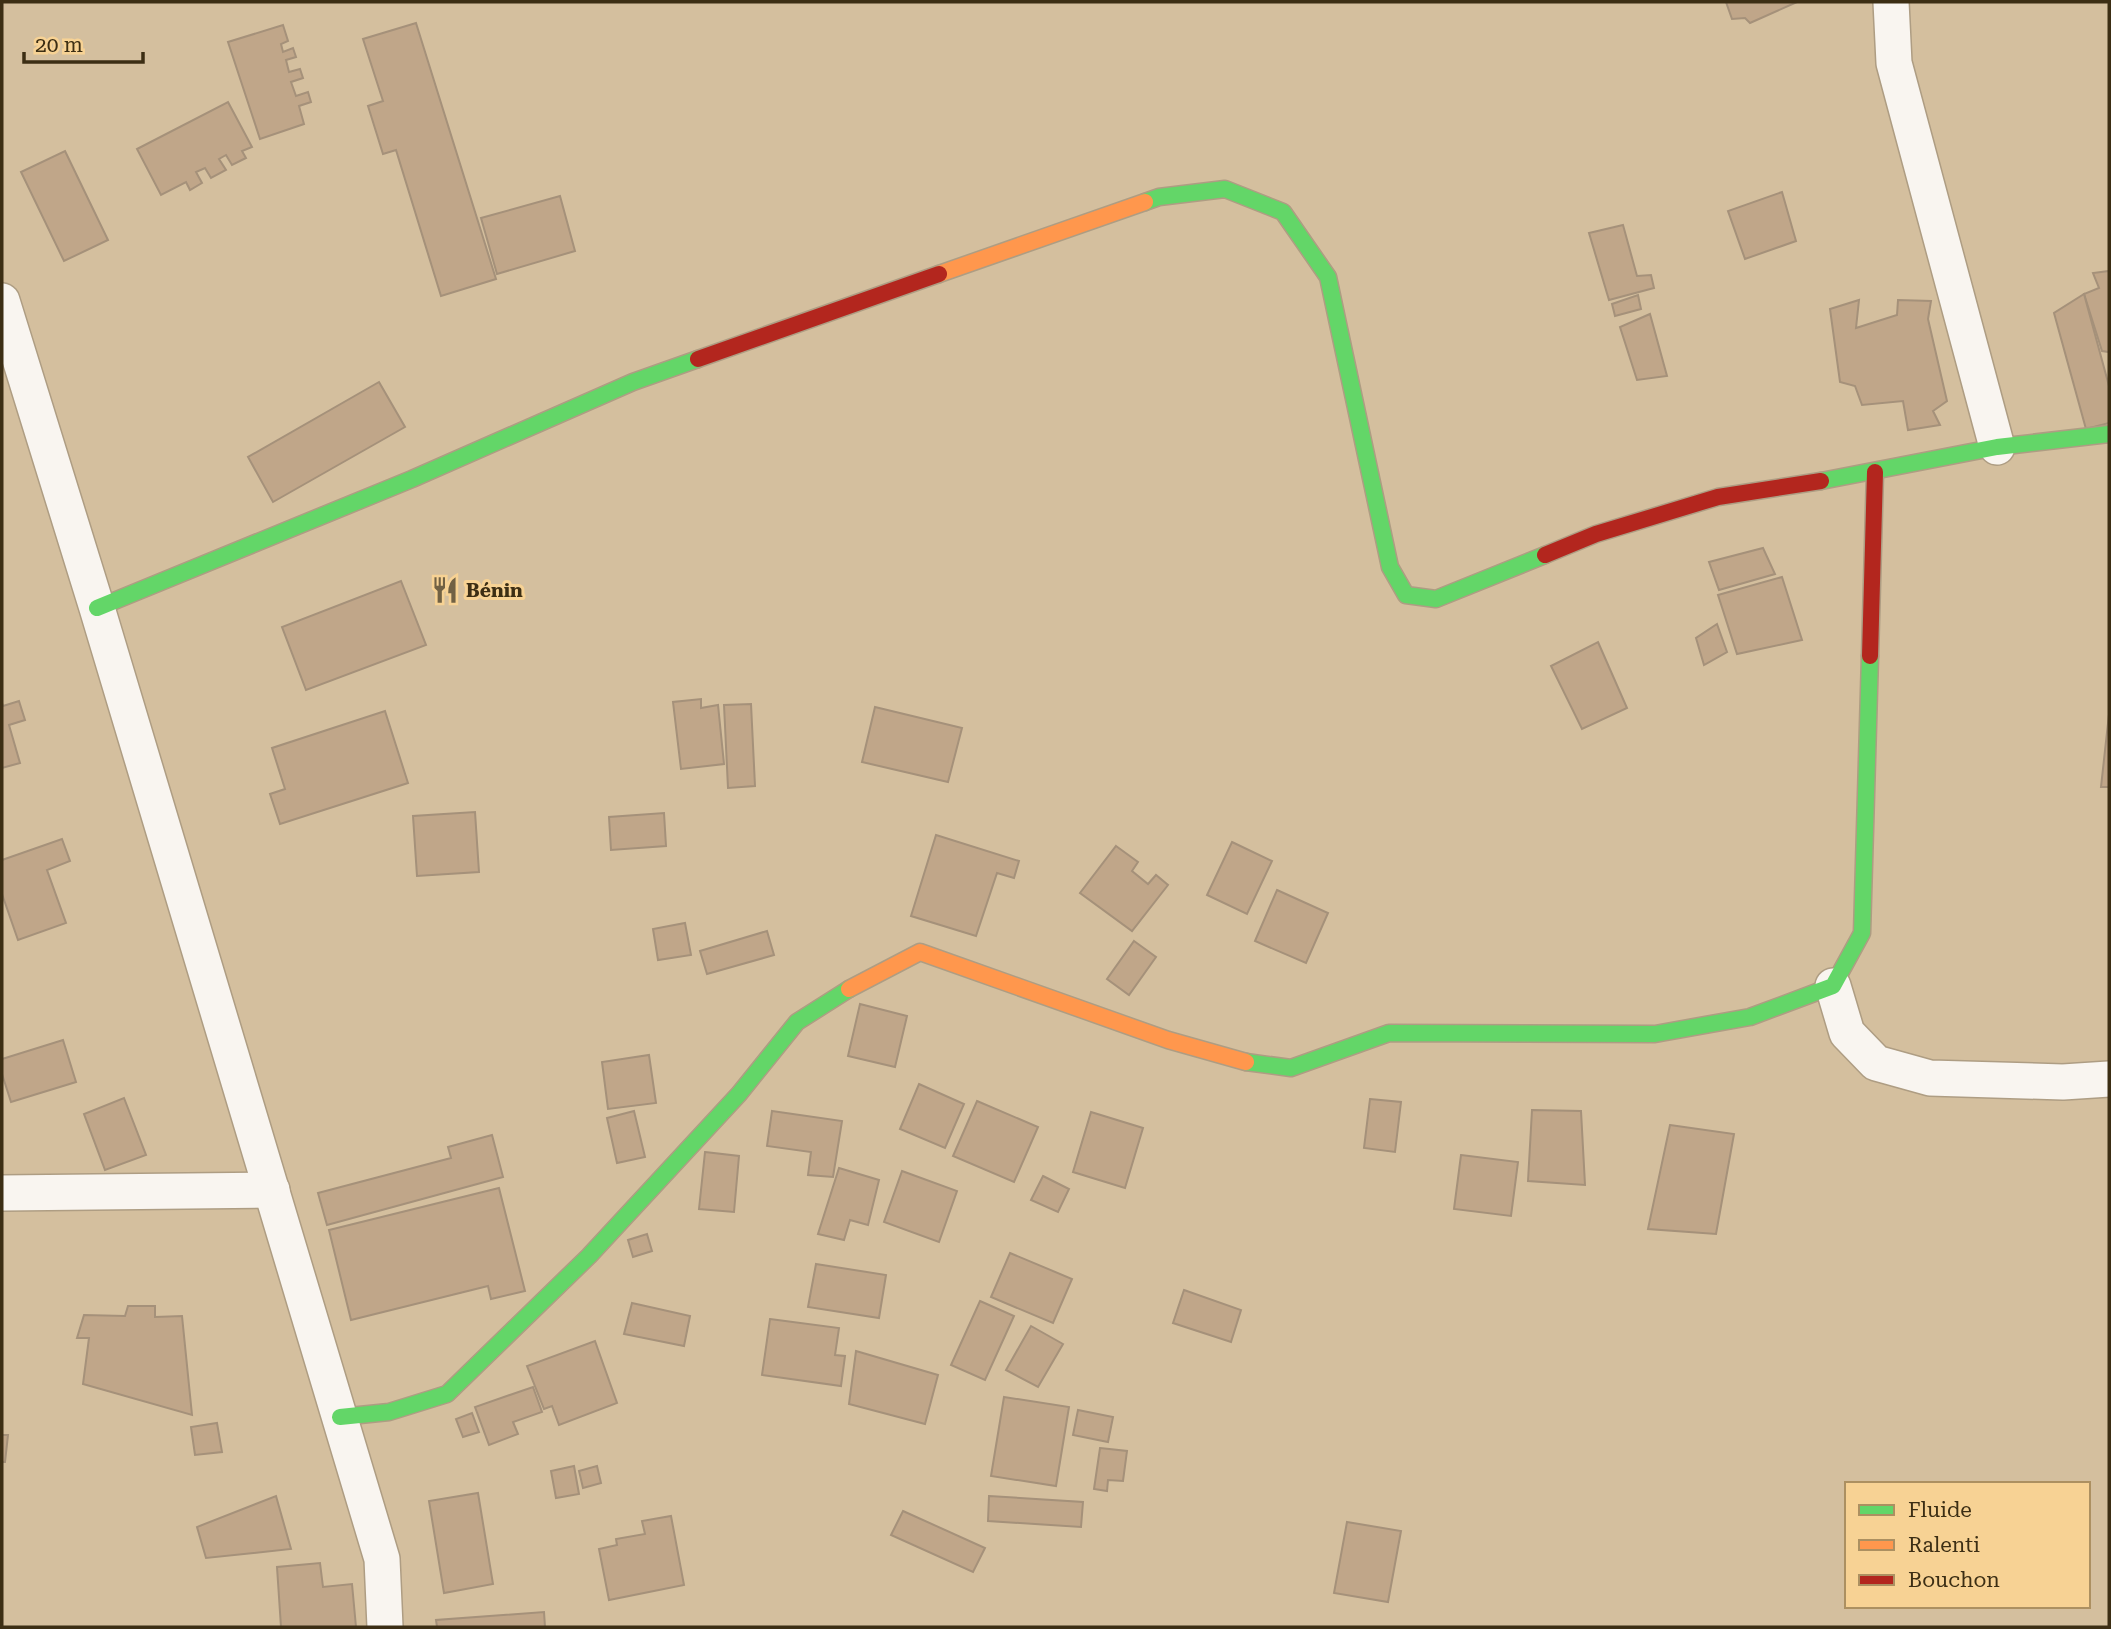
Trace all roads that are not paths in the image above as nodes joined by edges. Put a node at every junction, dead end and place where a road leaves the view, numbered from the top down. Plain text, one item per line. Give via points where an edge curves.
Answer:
1 (1891, 2) edge
2 (2, 301) edge
3 (2109, 434) edge
4 (1997, 447) junction
5 (1875, 472) junction
6 (97, 608) junction
7 (1833, 986) junction
8 (2109, 1079) edge
9 (272, 1190) junction
10 (2, 1194) edge
11 (340, 1418) junction
12 (385, 1627) edge

1 - 4 street via 1894,63
2 - 6 street
3 - 4 street
4 - 5 street
5 - 6 street via 1718,497 1596,534 1436,599 1406,595 1390,567 1328,277 1283,212 1225,189 1159,197 633,382 412,479
5 - 7 street via 1862,933
6 - 9 street
7 - 8 street via 1847,1034 1875,1063 1930,1078
7 - 11 street via 1750,1017 1655,1034 1389,1033 1291,1068 1255,1064 1168,1040 920,952 833,997 797,1022 739,1094 589,1256 447,1394 389,1412
9 - 10 street
9 - 11 street
11 - 12 street via 382,1559

